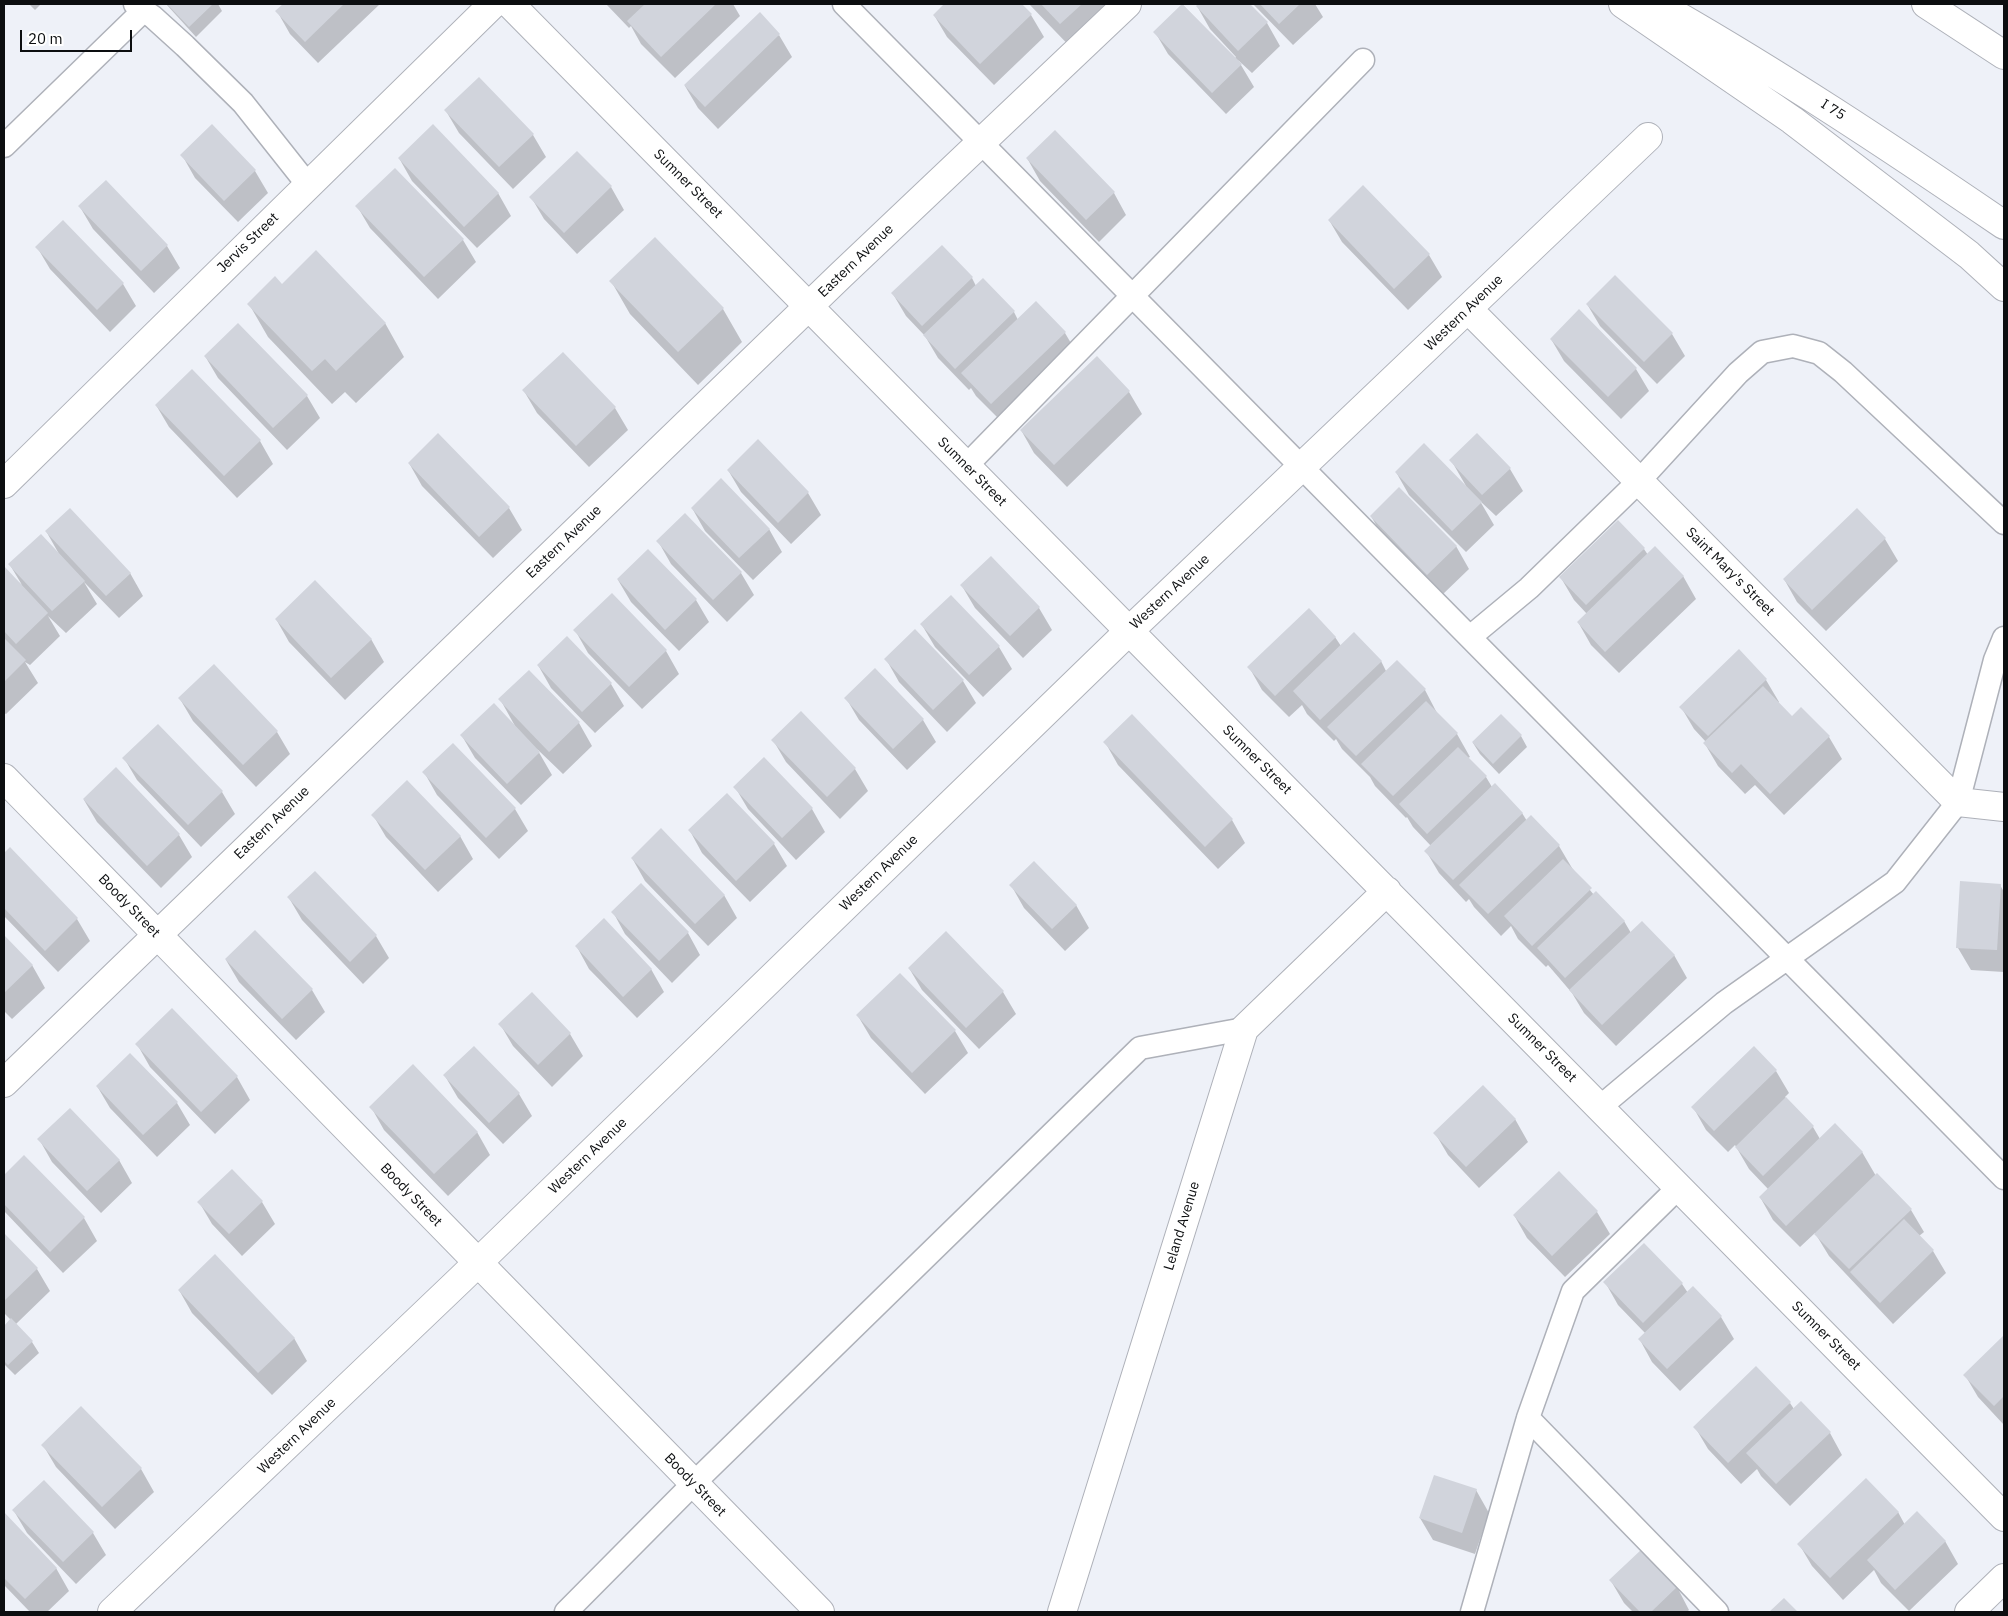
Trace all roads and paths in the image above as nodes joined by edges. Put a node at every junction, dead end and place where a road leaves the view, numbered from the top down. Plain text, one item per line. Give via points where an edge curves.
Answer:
1 (493, 4) edge
2 (510, 4) edge
3 (844, 4) edge
4 (1127, 4) edge
5 (1623, 4) edge
6 (1657, 4) edge
7 (1926, 4) edge
8 (139, 7) edge
9 (2004, 55) edge
10 (1363, 60) dead end
11 (1648, 137) dead end
12 (981, 143) junction
13 (4, 146) edge
14 (308, 185) junction
15 (2004, 225) edge
16 (2004, 287) edge
17 (1132, 296) junction
18 (809, 306) junction
19 (1468, 309) junction
20 (966, 466) junction
21 (1302, 467) junction
22 (1639, 481) junction
23 (4, 484) edge
24 (2004, 524) edge
25 (1129, 631) junction
26 (1470, 637) junction
27 (2004, 638) edge
28 (4, 778) edge
29 (1958, 802) junction
30 (2004, 807) edge
31 (1387, 891) junction
32 (157, 934) junction
33 (1787, 959) junction
34 (1244, 1029) junction
35 (4, 1083) edge
36 (1600, 1107) junction
37 (2004, 1178) edge
38 (1679, 1187) junction
39 (478, 1263) junction
40 (1528, 1418) junction
41 (694, 1484) junction
42 (2004, 1517) edge
43 (2004, 1578) edge
44 (1059, 1607) edge
45 (112, 1612) edge
46 (566, 1612) edge
47 (820, 1612) edge
48 (1472, 1612) edge
49 (1717, 1612) edge
50 (1968, 1612) edge

1 - 14 main road, Jervis Street
2 - 18 main road, Sumner Street
3 - 12 lane
4 - 12 main road, Eastern Avenue
5 - 16 main road via 1792,120 1969,256
6 - 15 main road, I 75 / I 75 via 1723,41 1858,126
7 - 9 main road
8 - 13 lane
8 - 14 lane via 185,46 243,103
10 - 17 lane
11 - 19 main road, Western Avenue
12 - 17 lane
12 - 18 main road, Eastern Avenue
14 - 23 main road, Jervis Street
17 - 20 lane
17 - 21 lane
18 - 20 main road, Sumner Street
18 - 32 main road, Eastern Avenue
19 - 21 main road, Western Avenue
19 - 22 main road, Saint Mary's Street
20 - 25 main road, Sumner Street
21 - 25 main road, Western Avenue
21 - 26 lane
22 - 24 lane via 1738,373 1762,352 1792,346 1819,353 1842,372
22 - 26 lane via 1529,588
22 - 29 main road, Saint Mary's Street
25 - 31 main road, Sumner Street
25 - 39 main road, Western Avenue
26 - 33 lane
27 - 29 lane via 1995,660
28 - 32 main road, Boody Street
29 - 30 main road
29 - 33 lane via 1895,882
31 - 34 main road, Leland Avenue
31 - 36 main road, Sumner Street
32 - 35 main road, Eastern Avenue
32 - 39 main road, Boody Street
33 - 36 lane via 1724,1003
33 - 37 lane
34 - 41 lane via 1140,1048
34 - 44 main road, Leland Avenue
36 - 38 main road, Sumner Street
38 - 40 lane via 1573,1291
38 - 42 main road, Sumner Street
39 - 41 main road, Boody Street
39 - 45 main road, Western Avenue
40 - 48 lane
40 - 49 lane
41 - 46 lane
41 - 47 main road, Boody Street
43 - 50 main road

